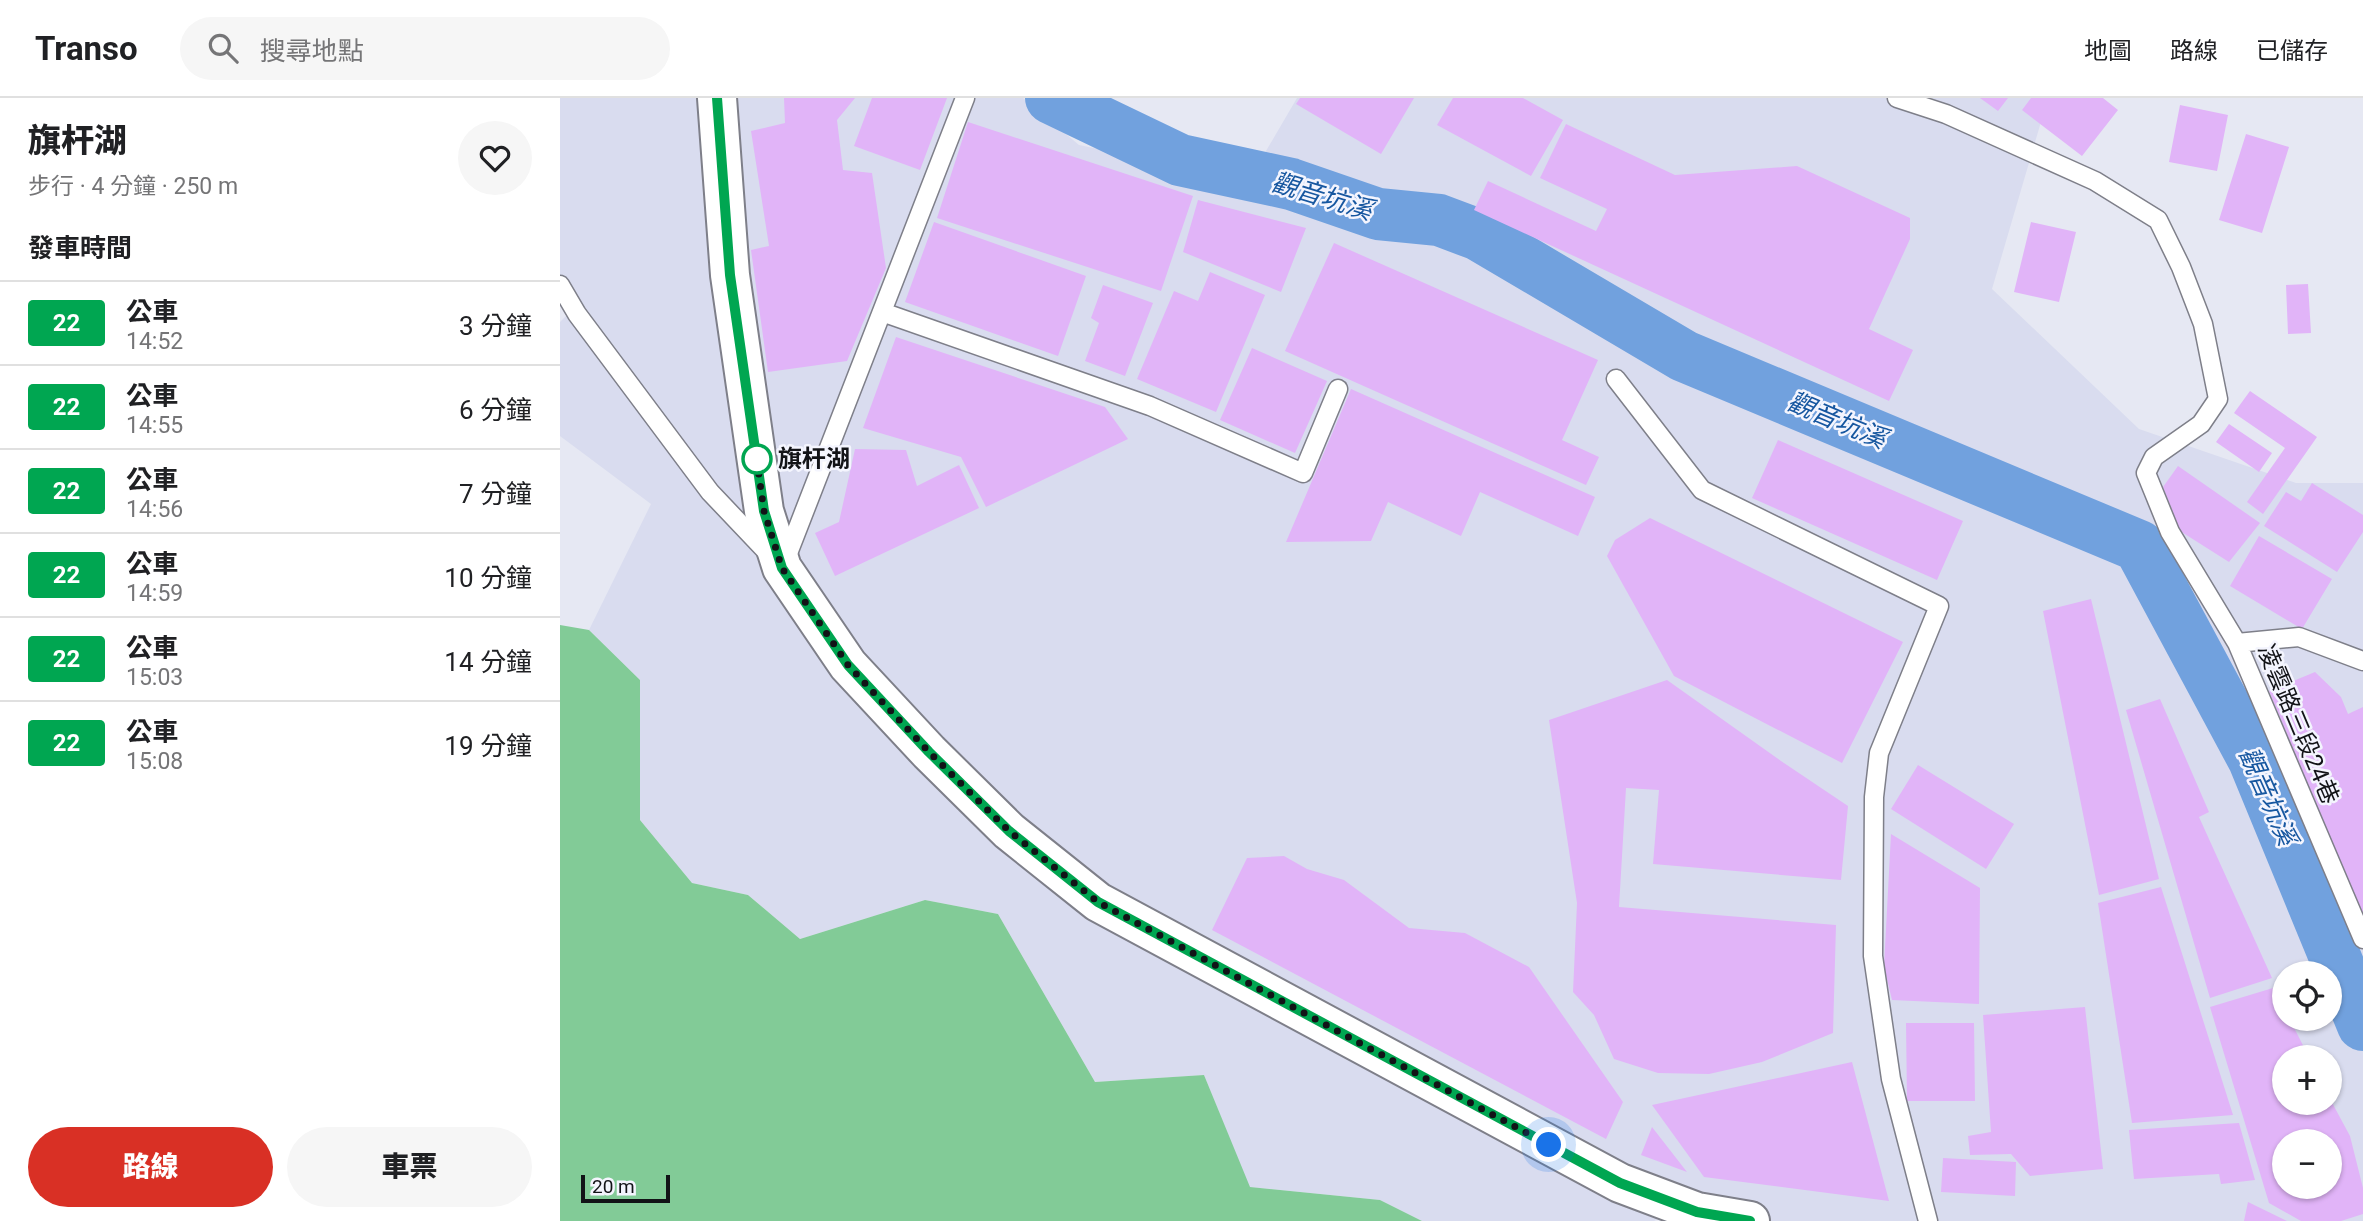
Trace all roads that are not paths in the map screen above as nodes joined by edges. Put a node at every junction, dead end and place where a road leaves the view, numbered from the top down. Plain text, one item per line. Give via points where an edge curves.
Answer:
1 (717, 98) edge
2 (965, 98) edge
3 (1897, 98) edge
4 (560, 285) edge
5 (882, 312) junction
6 (1616, 379) dead end
7 (1338, 388) dead end
8 (782, 568) junction
9 (2237, 643) junction
10 (2363, 661) edge
11 (2363, 939) edge
12 (1750, 1221) edge
13 (1928, 1221) edge

1 - 8 street via 730,275 764,511
2 - 5 lane
3 - 9 lane, 凌雲路三段24巷 via 1946,114 2095,181 2158,219 2203,324 2218,399 2201,424 2154,457 2146,473 2170,532
4 - 8 lane via 710,492
5 - 7 lane via 1150,406 1303,473
5 - 8 lane
6 - 13 lane via 1702,491 1939,606 1880,753 1874,797 1873,956 1891,1079
8 - 12 street via 848,665 929,752 1009,831 1098,902 1620,1183 1697,1212
9 - 10 lane, 凌雲路三段24巷 via 2299,637
9 - 11 lane, 凌雲路三段24巷

